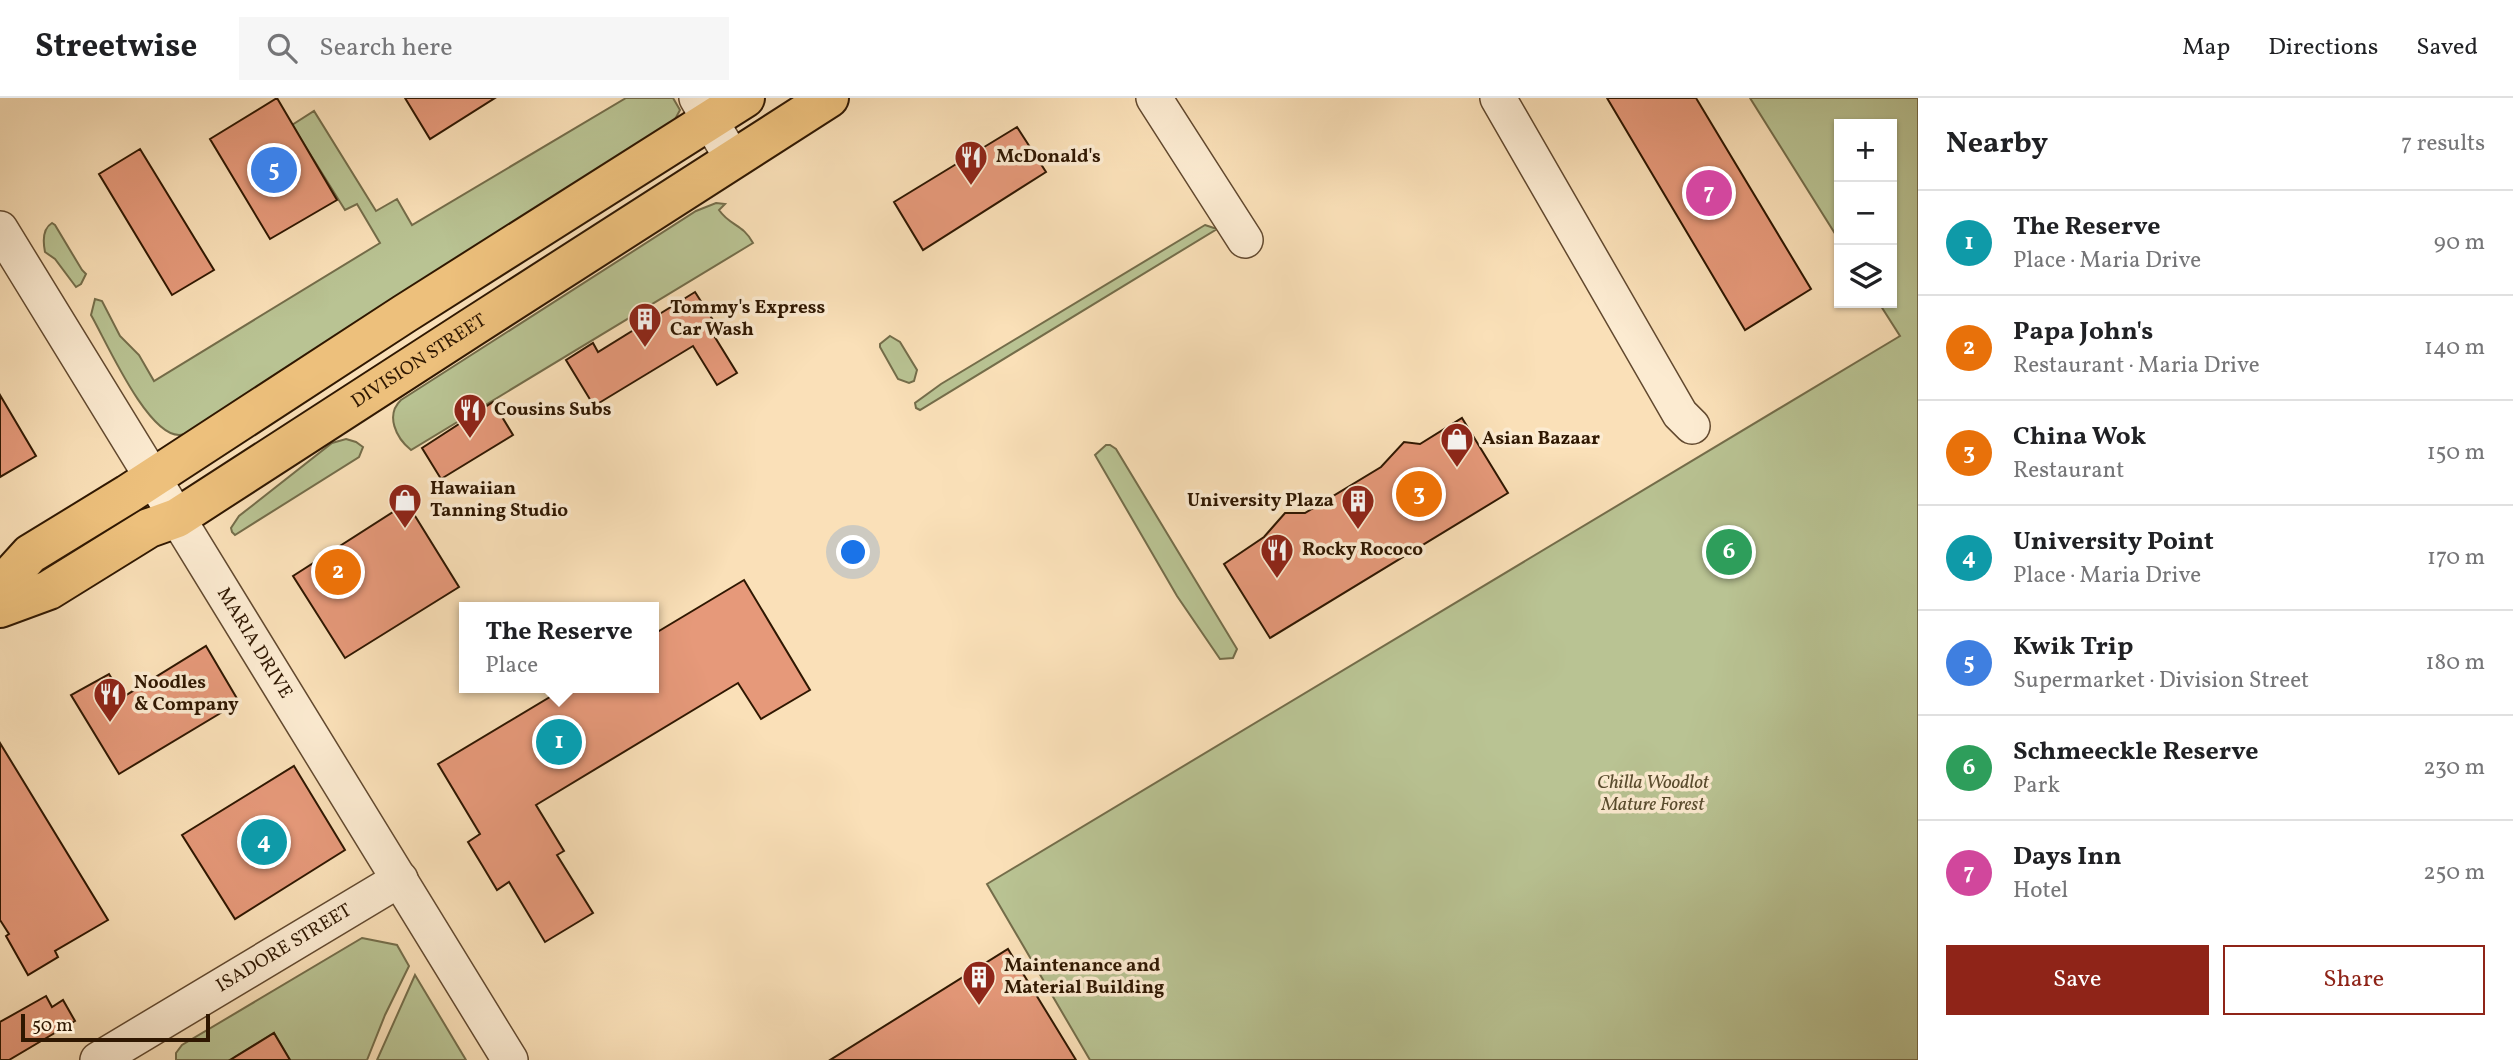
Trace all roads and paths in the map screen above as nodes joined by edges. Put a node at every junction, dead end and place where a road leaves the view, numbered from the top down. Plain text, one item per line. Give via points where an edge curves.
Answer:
1 (745, 98) edge
2 (829, 98) edge
3 (1154, 98) edge
4 (1498, 98) edge
5 (704, 109) edge
6 (732, 158) junction
7 (0, 229) edge
8 (1245, 240) dead end
9 (1692, 426) dead end
10 (152, 478) junction
11 (177, 518) junction
12 (0, 587) edge
13 (0, 608) edge
14 (400, 879) junction
15 (98, 1060) edge
16 (510, 1060) edge

1 - 5 main road
2 - 6 main road, DIVISION STREET
3 - 8 street
4 - 9 street via 1680,414
5 - 6 street
5 - 10 main road via 404,314
6 - 11 main road, DIVISION STREET
7 - 10 street, MARIA DRIVE
10 - 11 street, MARIA DRIVE
10 - 12 main road via 30,554
11 - 13 main road, DIVISION STREET via 149,528 50,590
11 - 14 street, MARIA DRIVE
14 - 15 street, ISADORE STREET
14 - 16 street, MARIA DRIVE

